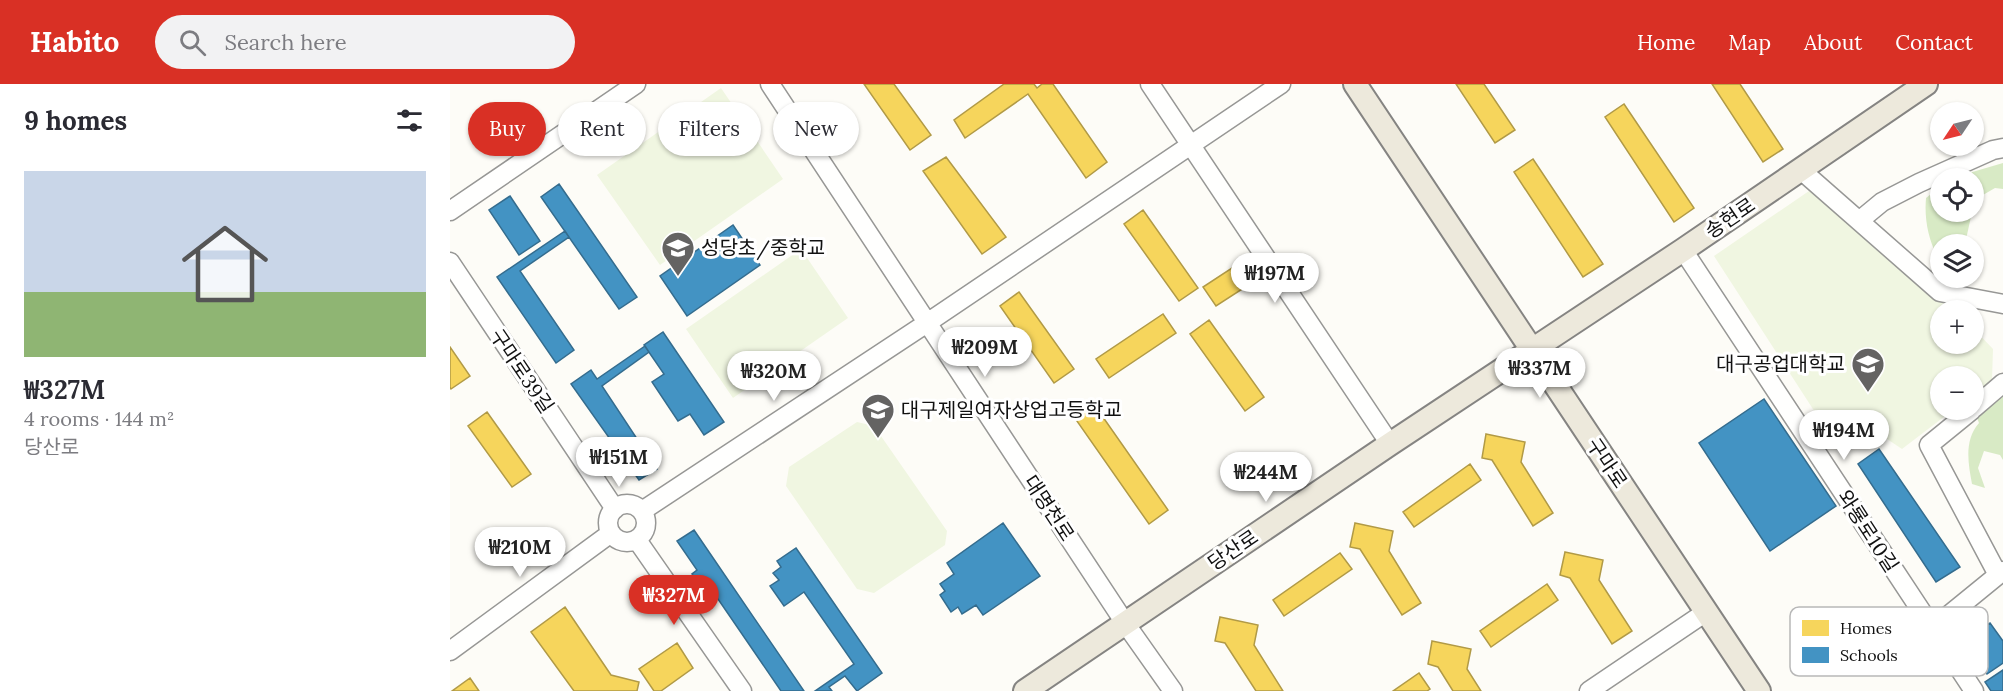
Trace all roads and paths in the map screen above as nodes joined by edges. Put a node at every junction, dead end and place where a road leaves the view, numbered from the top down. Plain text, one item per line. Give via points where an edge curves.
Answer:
1 (636, 84) edge
2 (770, 84) edge
3 (1150, 84) edge
4 (1281, 84) edge
5 (1355, 84) edge
6 (1926, 84) edge
7 (615, 90) edge
8 (1191, 144) junction
9 (2003, 148) edge
10 (1801, 170) junction
11 (450, 212) edge
12 (1859, 221) junction
13 (1683, 250) junction
14 (450, 262) edge
15 (2003, 304) edge
16 (927, 323) junction
17 (1531, 350) junction
18 (2003, 383) edge
19 (1984, 399) edge
20 (1960, 420) edge
21 (1390, 444) junction
22 (615, 509) junction
23 (642, 511) junction
24 (611, 533) junction
25 (637, 540) junction
26 (2001, 573) edge
27 (1919, 607) edge
28 (1959, 607) edge
29 (1706, 612) junction
30 (1125, 623) junction
31 (450, 651) edge
32 (1964, 676) edge
33 (742, 691) edge
34 (1025, 691) edge
35 (1173, 691) edge
36 (1589, 691) edge
37 (1759, 691) edge
38 (1974, 691) edge

1 - 7 street
2 - 16 street, 대명천로
3 - 8 street
4 - 8 street
5 - 17 main road, 구마로
6 - 10 main road, 송현로
7 - 11 street
8 - 16 street
8 - 21 street
9 - 12 street via 1919,183 1882,202
10 - 12 street
10 - 13 main road, 송현로
12 - 15 street via 1940,292
13 - 17 main road, 송현로
13 - 27 street, 와룡로10길
14 - 22 street, 구마로39길
16 - 23 street
16 - 30 street, 대명천로
17 - 21 main road, 당산로
17 - 29 main road, 구마로
18 - 19 street
20 - 26 street via 1929,446
21 - 30 main road, 당산로
22 - 23 street via 627,504
22 - 24 street via 609,520
23 - 25 street via 646,525
24 - 25 street via 619,541
24 - 31 street
25 - 33 street
26 - 28 street
29 - 36 street
29 - 37 main road, 구마로
30 - 34 main road, 당산로
30 - 35 street, 대명천로
32 - 38 street, 와룡로10길

